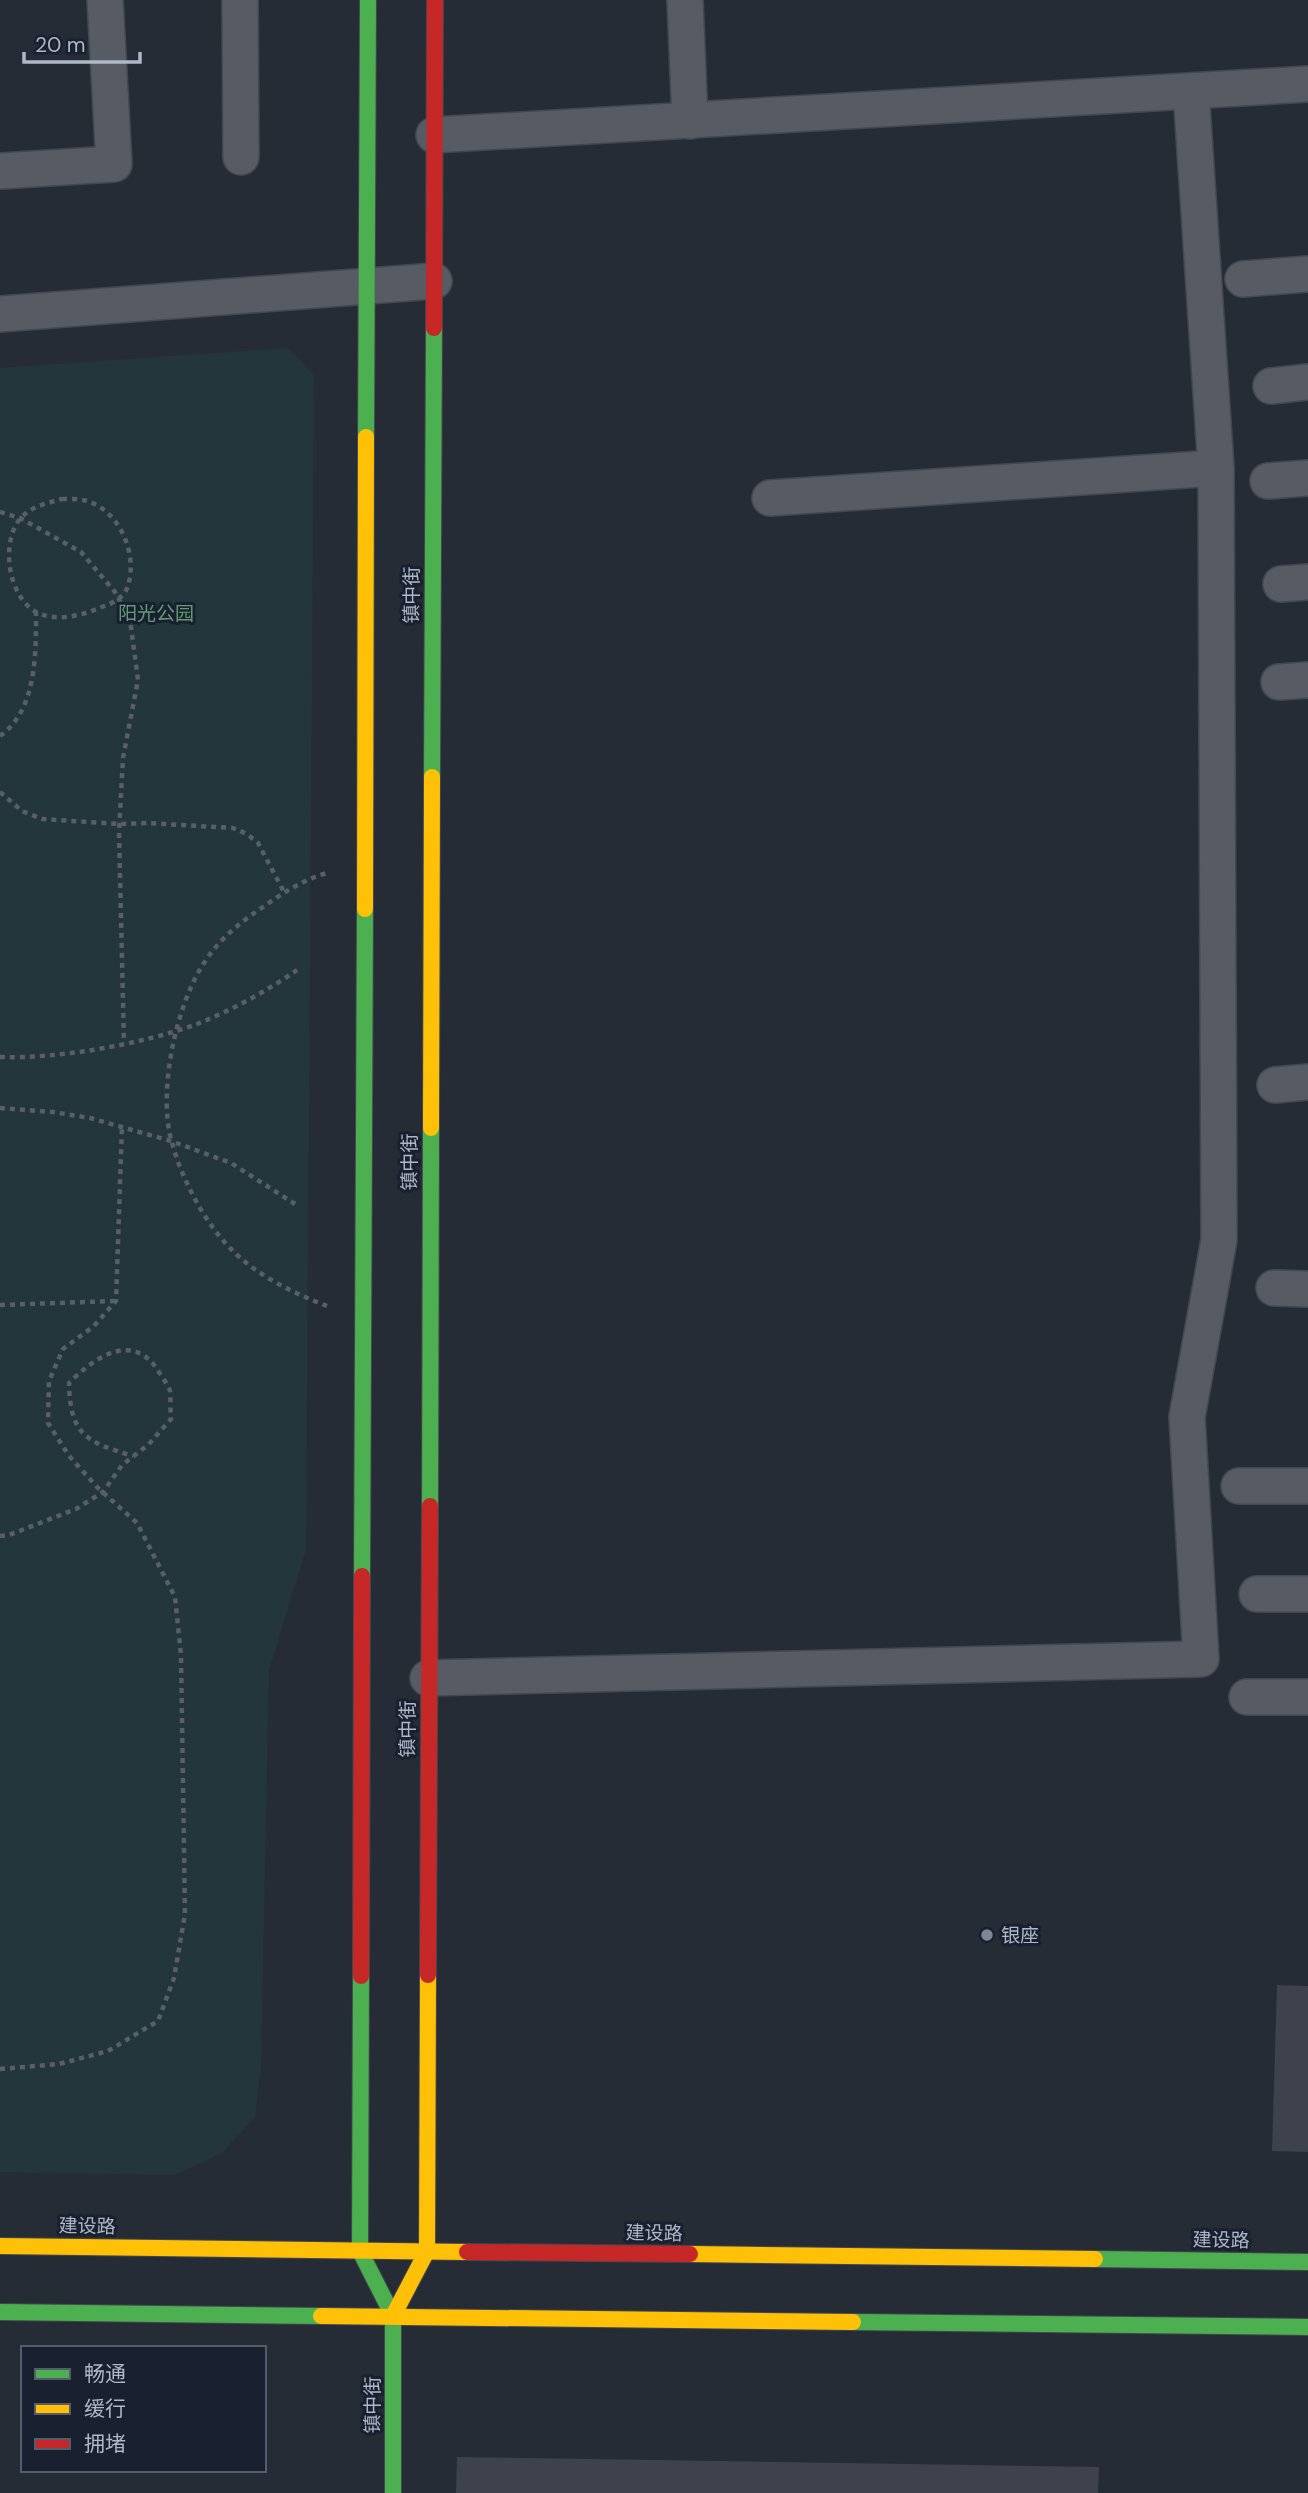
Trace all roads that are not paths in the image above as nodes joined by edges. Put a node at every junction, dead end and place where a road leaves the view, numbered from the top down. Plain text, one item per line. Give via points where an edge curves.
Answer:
1 (105, 0) edge
2 (240, 0) edge
3 (368, 0) edge
4 (435, 0) edge
5 (685, 0) edge
6 (1308, 84) edge
7 (1191, 91) junction
8 (690, 121) junction
9 (434, 135) junction
10 (241, 157) dead end
11 (0, 172) edge
12 (1308, 274) edge
13 (1243, 279) dead end
14 (433, 281) junction
15 (367, 286) junction
16 (0, 314) edge
17 (1308, 382) edge
18 (1270, 386) dead end
19 (1216, 468) junction
20 (1308, 478) edge
21 (1268, 481) dead end
22 (770, 498) dead end
23 (1239, 1486) dead end
24 (1308, 1486) edge
25 (1256, 1594) dead end
26 (1308, 1594) edge
27 (428, 1678) junction
28 (1247, 1696) dead end
29 (1308, 1697) edge
30 (0, 2246) edge
31 (360, 2250) junction
32 (427, 2251) junction
33 (1308, 2262) edge
34 (0, 2312) edge
35 (393, 2316) junction
36 (1308, 2327) edge
37 (393, 2493) edge

1 - 11 street via 114,164
2 - 10 street
3 - 15 main road, 镇中街
4 - 9 main road, 镇中街
5 - 8 street
6 - 7 street
7 - 8 street
7 - 19 street
8 - 9 street
9 - 14 main road, 镇中街
12 - 13 street
14 - 15 street
14 - 27 main road, 镇中街
15 - 16 street
15 - 31 main road, 镇中街
17 - 18 street
19 - 22 street
19 - 27 street via 1219,1240 1187,1417 1201,1659
20 - 21 street
23 - 24 street
25 - 26 street
27 - 32 main road, 镇中街
28 - 29 street
30 - 31 main road, 建设路
31 - 32 main road, 建设路
31 - 35 main road, 镇中街
32 - 33 main road, 建设路
32 - 35 main road, 镇中街
34 - 35 main road
35 - 36 main road
35 - 37 main road, 镇中街

